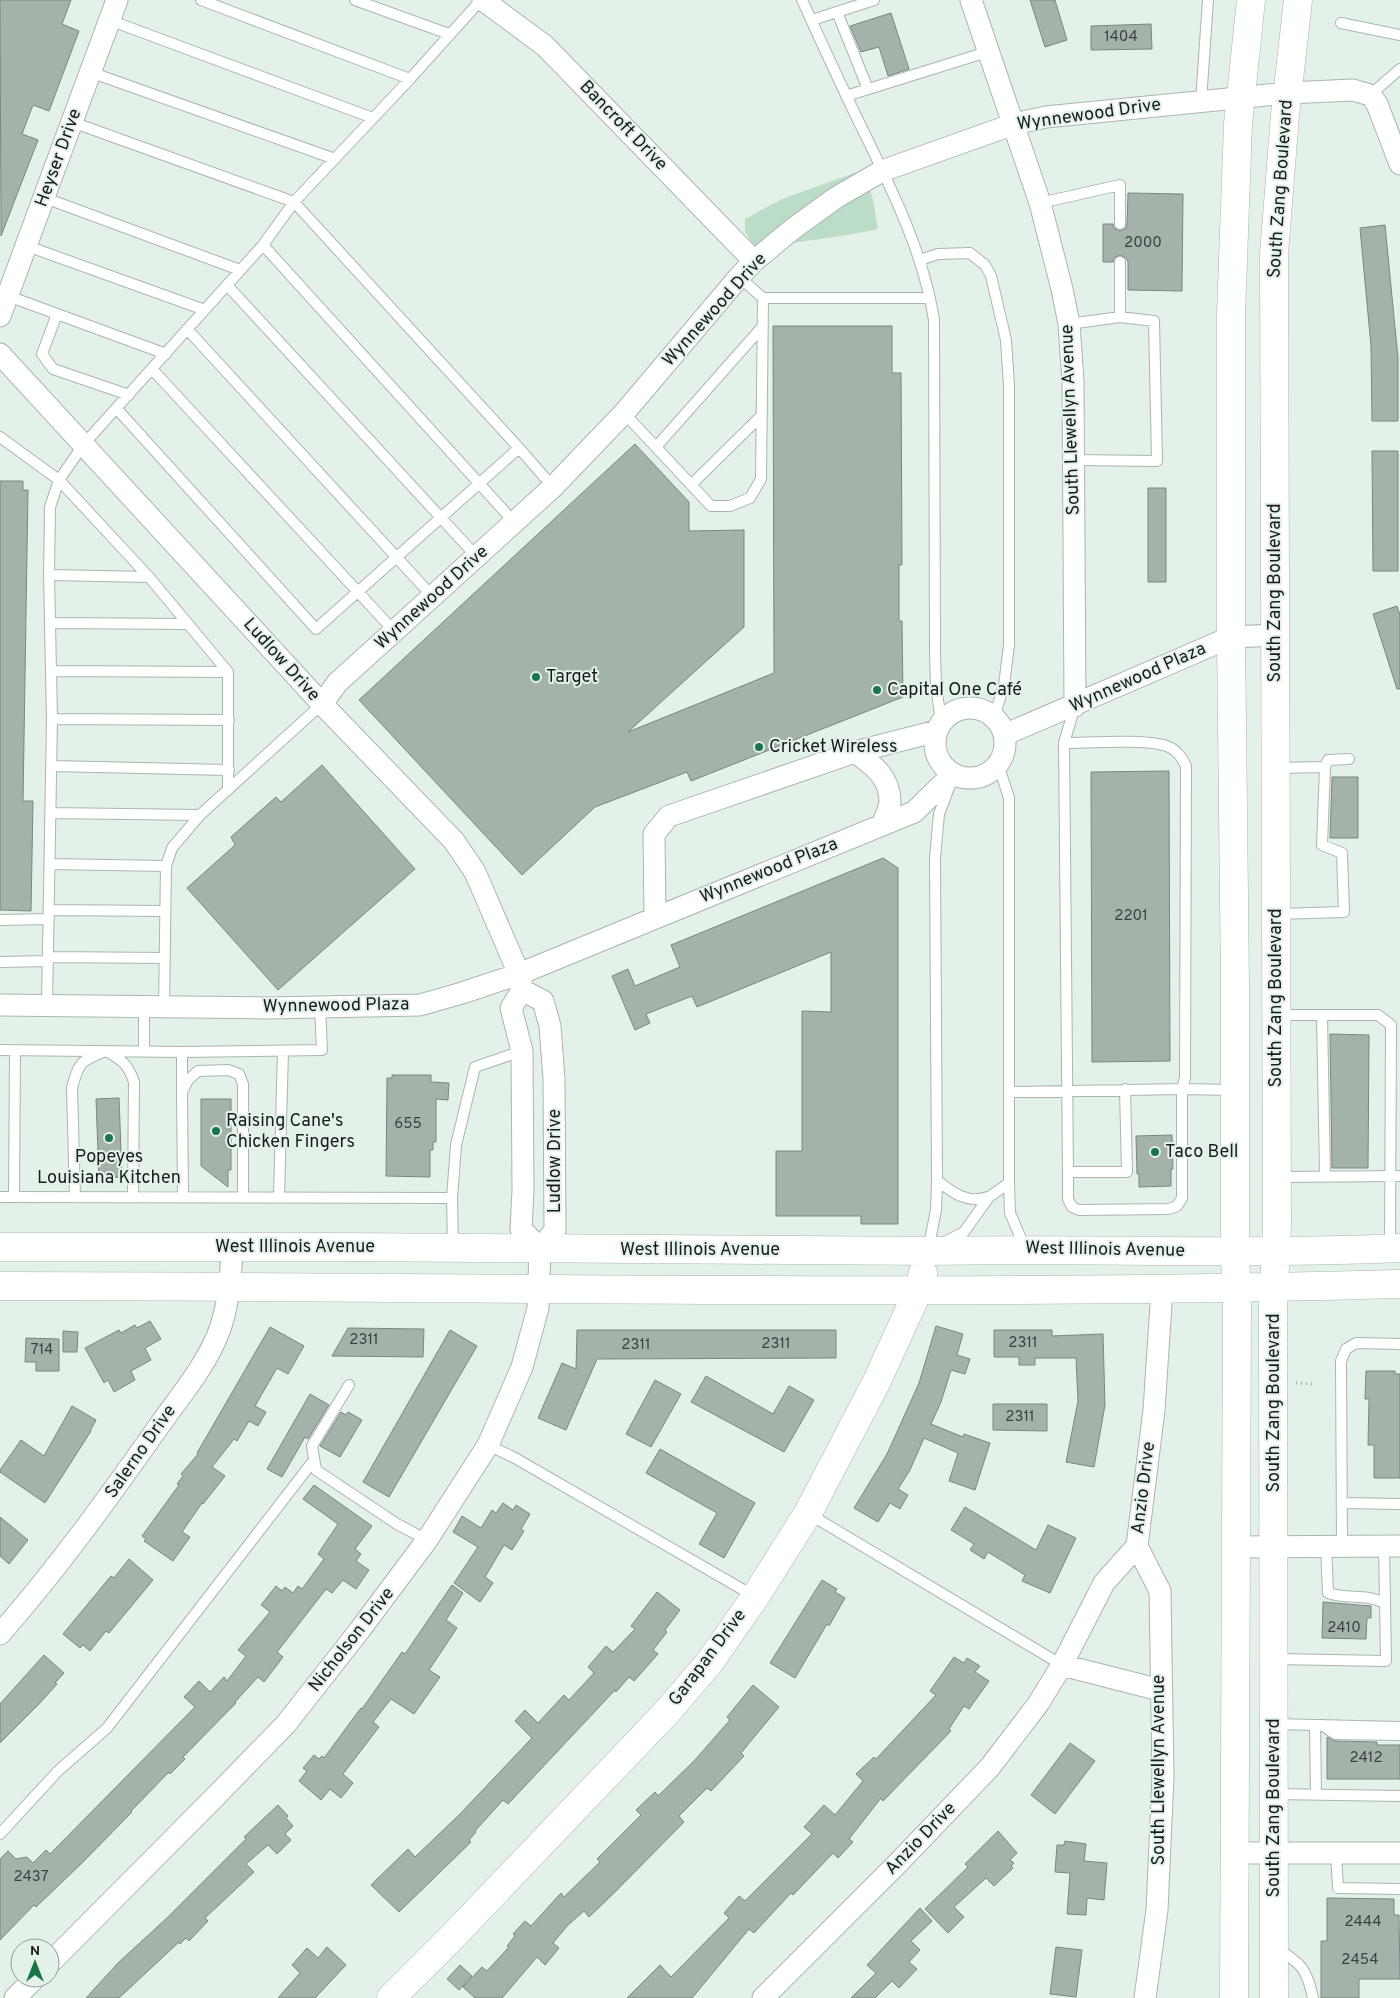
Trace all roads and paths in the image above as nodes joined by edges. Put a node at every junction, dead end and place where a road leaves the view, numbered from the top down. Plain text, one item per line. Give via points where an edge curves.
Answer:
1 (117, 0) edge
2 (200, 0) edge
3 (354, 0) edge
4 (482, 0) edge
5 (802, 0) edge
6 (874, 0) edge
7 (971, 0) edge
8 (1208, 0) edge
9 (1251, 0) edge
10 (1298, 0) edge
11 (837, 12) junction
12 (110, 20) junction
13 (812, 20) junction
14 (1341, 22) dead end
15 (449, 34) junction
16 (1400, 35) edge
17 (987, 52) junction
18 (1400, 69) edge
19 (90, 72) junction
20 (410, 79) junction
21 (868, 88) junction
22 (1287, 93) junction
23 (1370, 95) junction
24 (846, 96) junction
25 (1241, 97) junction
26 (1201, 101) junction
27 (373, 118) junction
28 (72, 122) junction
29 (1014, 124) junction
30 (335, 159) junction
31 (1400, 164) edge
32 (882, 170) junction
33 (45, 198) junction
34 (294, 202) junction
35 (1040, 203) junction
36 (1120, 224) dead end
37 (263, 245) junction
38 (27, 246) junction
39 (920, 260) junction
40 (754, 261) junction
41 (1120, 262) dead end
42 (240, 270) junction
43 (739, 277) junction
44 (227, 285) junction
45 (8, 296) junction
46 (764, 298) junction
47 (930, 298) junction
48 (204, 310) junction
49 (57, 314) junction
50 (0, 316) edge
51 (1120, 317) junction
52 (1070, 324) junction
53 (763, 326) junction
54 (188, 329) junction
55 (0, 354) edge
56 (166, 354) junction
57 (152, 369) junction
58 (129, 395) junction
59 (116, 409) junction
60 (624, 413) junction
61 (762, 415) junction
62 (0, 437) edge
63 (84, 444) junction
64 (656, 447) junction
65 (519, 448) junction
66 (1074, 460) junction
67 (59, 480) junction
68 (479, 484) junction
69 (691, 485) junction
70 (553, 487) junction
71 (441, 518) junction
72 (515, 523) junction
73 (397, 557) junction
74 (478, 557) junction
75 (49, 575) junction
76 (149, 577) junction
77 (358, 592) junction
78 (433, 597) junction
79 (51, 623) junction
80 (188, 624) junction
81 (395, 632) junction
82 (1275, 635) junction
83 (1231, 637) junction
84 (52, 671) junction
85 (228, 672) junction
86 (322, 704) junction
87 (1075, 706) junction
88 (52, 719) junction
89 (229, 720) junction
90 (939, 727) junction
91 (999, 727) junction
92 (1064, 743) junction
93 (855, 752) junction
94 (1349, 759) dead end
95 (998, 764) junction
96 (52, 766) junction
97 (1324, 767) junction
98 (1276, 768) junction
99 (229, 770) junction
100 (954, 774) junction
101 (228, 790) junction
102 (51, 814) junction
103 (200, 815) junction
104 (882, 825) junction
105 (50, 864) junction
106 (166, 866) junction
107 (165, 910) junction
108 (1276, 914) junction
109 (49, 915) junction
110 (655, 917) junction
111 (0, 920) edge
112 (165, 958) junction
113 (48, 959) junction
114 (0, 962) edge
115 (520, 982) junction
116 (0, 1005) edge
117 (48, 1005) junction
118 (154, 1007) junction
119 (320, 1007) junction
120 (1276, 1015) junction
121 (1322, 1015) junction
122 (0, 1050) edge
123 (15, 1050) junction
124 (282, 1050) junction
125 (106, 1051) junction
126 (522, 1051) junction
127 (144, 1052) junction
128 (182, 1052) junction
129 (1126, 1089) junction
130 (1182, 1089) junction
131 (1067, 1090) junction
132 (1235, 1090) junction
133 (182, 1092) junction
134 (1009, 1092) junction
135 (1068, 1172) junction
136 (1325, 1176) junction
137 (1395, 1176) edge
138 (1277, 1177) junction
139 (937, 1180) junction
140 (1008, 1183) junction
141 (0, 1197) edge
142 (14, 1197) junction
143 (75, 1197) junction
144 (133, 1197) junction
145 (183, 1197) junction
146 (243, 1197) junction
147 (279, 1197) junction
148 (989, 1197) junction
149 (452, 1198) junction
150 (232, 1247) junction
151 (0, 1248) edge
152 (453, 1248) junction
153 (1395, 1248) edge
154 (1025, 1249) junction
155 (540, 1250) junction
156 (1276, 1250) junction
157 (928, 1251) junction
158 (1235, 1251) junction
159 (1400, 1284) edge
160 (0, 1286) edge
161 (230, 1286) junction
162 (1274, 1287) junction
163 (540, 1288) junction
164 (1236, 1288) junction
165 (1162, 1289) junction
166 (919, 1290) junction
167 (1400, 1344) edge
168 (1295, 1383) dead end
169 (1314, 1384) dead end
170 (349, 1385) dead end
171 (488, 1445) junction
172 (314, 1460) junction
173 (1343, 1503) junction
174 (1400, 1504) edge
175 (808, 1513) junction
176 (427, 1540) junction
177 (1334, 1545) junction
178 (1137, 1546) junction
179 (1392, 1546) edge
180 (1234, 1547) junction
181 (1274, 1547) junction
182 (754, 1597) junction
183 (1386, 1603) junction
184 (0, 1634) edge
185 (1274, 1660) junction
186 (1062, 1665) junction
187 (1160, 1690) junction
188 (1274, 1724) junction
189 (1319, 1726) junction
190 (1400, 1727) edge
191 (1400, 1735) edge
192 (1274, 1794) junction
193 (1316, 1794) junction
194 (1400, 1796) edge
195 (0, 1834) edge
196 (1275, 1852) junction
197 (1234, 1853) junction
198 (1336, 1853) junction
199 (1400, 1853) edge
200 (1400, 1889) edge
201 (1274, 1947) junction
202 (60, 1953) edge
203 (25, 1988) edge
204 (15, 1998) edge
205 (391, 1998) edge
206 (763, 1998) edge
207 (1145, 1998) edge
208 (1234, 1998) edge
209 (1274, 1998) edge
210 (1313, 1998) edge

1 - 12 street, Heyser Drive
2 - 20 lane
3 - 15 lane
4 - 15 lane
4 - 40 street, Bancroft Drive via 546,46
5 - 13 lane
6 - 11 lane
7 - 17 street, South Llewellyn Avenue
8 - 26 lane
9 - 25 main road
10 - 22 main road, South Zang Boulevard
11 - 13 lane
11 - 21 lane
12 - 19 street, Heyser Drive
12 - 27 lane
13 - 24 lane
14 - 16 lane
15 - 20 lane
17 - 21 lane
17 - 29 street, South Llewellyn Avenue
18 - 23 lane
19 - 28 street, Heyser Drive
19 - 30 lane
20 - 27 lane
21 - 24 lane
22 - 23 street, Wynnewood Drive via 1353,90
22 - 25 street, Wynnewood Drive
22 - 82 main road, South Zang Boulevard via 1274,254
23 - 31 street via 1377,104
24 - 32 lane
25 - 26 street, Wynnewood Drive
25 - 83 main road via 1231,315
26 - 29 street, Wynnewood Drive via 1046,117
27 - 30 lane
28 - 33 street, Heyser Drive
28 - 34 lane
29 - 32 street, Wynnewood Drive
29 - 35 street, South Llewellyn Avenue
30 - 34 lane
32 - 39 lane
32 - 40 street, Wynnewood Drive via 837,197
33 - 38 street, Heyser Drive
33 - 42 lane
34 - 37 lane
34 - 65 lane
35 - 36 lane via 1120,185
35 - 52 street, South Llewellyn Avenue
37 - 42 lane
37 - 68 lane
38 - 45 street, Heyser Drive
38 - 48 lane
39 - 47 lane
39 - 91 lane via 938,254 970,253 985,265 991,276 1006,340 1009,386 1008,645
40 - 43 street, Wynnewood Drive
41 - 51 lane
42 - 44 lane
43 - 46 lane
43 - 60 street, Wynnewood Drive
44 - 48 lane
44 - 71 lane
45 - 49 lane
45 - 50 street, Heyser Drive
46 - 47 lane
46 - 53 lane
47 - 90 lane via 934,320 935,652
48 - 54 lane
49 - 56 lane
49 - 58 lane via 42,354 53,368
51 - 52 lane
51 - 66 lane via 1154,321 1157,461
52 - 66 street, South Llewellyn Avenue
53 - 61 lane
53 - 64 lane
54 - 56 lane
54 - 73 lane
55 - 63 street, Ludlow Drive
56 - 57 lane
57 - 58 lane
57 - 77 lane
58 - 59 lane
59 - 63 lane
59 - 77 lane via 316,629
60 - 64 lane
60 - 70 street, Wynnewood Drive
61 - 69 lane
61 - 69 lane via 761,479 750,498 730,506 711,506
62 - 67 lane
63 - 67 lane
63 - 86 street, Ludlow Drive
64 - 69 lane
65 - 68 lane
65 - 70 lane
66 - 87 street, South Llewellyn Avenue
67 - 75 lane via 50,507
67 - 76 lane
68 - 71 lane
68 - 72 lane
70 - 72 street, Wynnewood Drive
71 - 73 lane
71 - 74 lane
72 - 74 street, Wynnewood Drive
73 - 77 lane
73 - 78 lane
74 - 78 street, Wynnewood Drive
75 - 76 lane
75 - 79 lane
76 - 80 lane
77 - 81 lane
78 - 81 street, Wynnewood Drive
79 - 80 lane
79 - 84 lane
80 - 85 lane
81 - 86 street, Wynnewood Drive via 338,683
82 - 83 street, Wynnewood Plaza
82 - 98 main road, South Zang Boulevard
83 - 87 street, Wynnewood Plaza
83 - 132 main road
84 - 85 lane
84 - 88 lane
85 - 89 lane
86 - 101 lane
86 - 115 street, Ludlow Drive via 454,841 475,872
87 - 91 street, Wynnewood Plaza
87 - 92 lane
88 - 89 lane
88 - 96 lane
89 - 99 lane
90 - 91 street via 957,710 967,708 986,712
90 - 93 street
90 - 100 street via 935,751 939,760
91 - 95 street via 1004,745
92 - 130 lane via 1168,746 1181,755 1186,766 1185,1078
92 - 131 lane
93 - 104 street via 879,770 886,781 890,803
93 - 110 street via 670,816 654,834
94 - 97 lane via 1328,760
95 - 100 street via 991,771 972,778
95 - 134 lane via 1009,798
96 - 99 lane
96 - 102 lane
97 - 98 lane
97 - 108 lane via 1322,845 1342,853 1344,912
98 - 108 main road, South Zang Boulevard
99 - 101 lane
100 - 104 street, Wynnewood Plaza via 914,812
100 - 139 lane via 939,814 935,858
101 - 103 lane
102 - 103 lane
102 - 105 lane
103 - 106 lane via 172,848
104 - 110 street, Wynnewood Plaza
105 - 106 lane
105 - 109 lane
106 - 107 lane
107 - 109 lane
107 - 112 lane
108 - 120 main road, South Zang Boulevard
109 - 111 lane
109 - 113 lane
110 - 115 street, Wynnewood Plaza
112 - 113 lane
112 - 118 lane
113 - 114 lane
113 - 117 lane
115 - 119 street, Wynnewood Plaza via 420,1005
115 - 126 street, Ludlow Drive via 511,1008
115 - 155 street, Ludlow Drive via 543,1001 550,1026 554,1079 555,1230
116 - 117 street, Wynnewood Plaza
117 - 118 street, Wynnewood Plaza
118 - 119 street, Wynnewood Plaza
118 - 127 lane
119 - 124 lane via 322,1050
120 - 121 lane
120 - 138 main road, South Zang Boulevard
121 - 136 lane
121 - 137 lane via 1378,1015 1391,1025
122 - 123 lane
123 - 125 lane
123 - 142 lane
124 - 128 lane
124 - 147 lane
125 - 127 lane
125 - 143 lane via 84,1060 72,1088
125 - 144 lane via 122,1060 130,1069 134,1082
126 - 149 lane via 474,1067 456,1145
126 - 155 street, Ludlow Drive via 521,1229
127 - 128 lane
128 - 133 lane
129 - 130 lane
129 - 131 lane
129 - 135 lane via 1127,1172
130 - 132 lane
130 - 135 lane via 1182,1198 1178,1206 1168,1209 1079,1210 1072,1207 1068,1199
131 - 134 lane
131 - 135 lane
132 - 158 main road
133 - 145 lane
133 - 146 lane via 198,1071 228,1070 239,1074 243,1084
134 - 140 lane
136 - 137 lane
136 - 138 lane
137 - 153 lane
138 - 156 main road, South Zang Boulevard
139 - 148 lane via 954,1194 970,1199
139 - 157 lane via 936,1210
140 - 148 lane
140 - 154 lane via 1010,1213
141 - 142 lane
142 - 143 lane
143 - 144 lane
144 - 145 lane
145 - 146 lane
146 - 147 lane
147 - 149 lane
148 - 157 lane via 964,1232
149 - 152 lane
150 - 151 main road, West Illinois Avenue
150 - 152 main road, West Illinois Avenue
150 - 161 street, Salerno Drive
152 - 155 main road, West Illinois Avenue
153 - 156 main road, West Illinois Avenue
154 - 157 main road, West Illinois Avenue
154 - 158 main road, West Illinois Avenue
155 - 157 main road, West Illinois Avenue
155 - 163 street, Nicholson Drive
156 - 158 main road, West Illinois Avenue
156 - 162 main road, South Zang Boulevard
157 - 166 main road, Garapan Drive
158 - 164 main road
159 - 162 main road
160 - 161 main road
161 - 163 main road
161 - 184 street, Salerno Drive via 219,1332 202,1365 102,1507
162 - 164 main road
162 - 181 main road, South Zang Boulevard
163 - 166 main road
163 - 171 street, Nicholson Drive via 522,1367
164 - 165 main road
164 - 180 main road
165 - 166 main road
165 - 178 street, Anzio Drive via 1154,1410
166 - 175 main road, Garapan Drive via 876,1383
167 - 173 lane via 1356,1343 1346,1349 1341,1361
168 - 169 path
170 - 172 lane via 312,1446
171 - 176 street, Nicholson Drive
171 - 182 lane
172 - 176 lane via 316,1470 396,1524
172 - 195 lane via 107,1728 58,1771
173 - 174 lane
173 - 177 lane
175 - 182 main road, Garapan Drive
175 - 186 lane
176 - 202 street, Nicholson Drive via 286,1724
177 - 179 street
177 - 181 street
177 - 183 lane via 1328,1593 1373,1597
178 - 186 street, Anzio Drive via 1104,1583
178 - 187 street, South Llewellyn Avenue via 1160,1591
179 - 183 lane
180 - 181 street
180 - 197 main road
181 - 185 main road, South Zang Boulevard
182 - 205 main road, Garapan Drive via 709,1663 666,1713
183 - 185 lane via 1386,1661
185 - 188 main road, South Zang Boulevard
186 - 187 street
186 - 206 street, Anzio Drive via 1038,1704 990,1767
187 - 207 street, South Llewellyn Avenue via 1163,1777 1158,1910
188 - 189 lane
188 - 192 main road, South Zang Boulevard
189 - 190 lane
189 - 191 lane via 1335,1734
189 - 193 lane
192 - 193 lane
192 - 196 main road, South Zang Boulevard
193 - 194 lane
196 - 197 street
196 - 198 street
196 - 201 main road, South Zang Boulevard
197 - 208 main road
198 - 199 street
198 - 200 lane via 1338,1888
201 - 209 main road, South Zang Boulevard
201 - 210 lane via 1297,1960 1309,1978
203 - 204 street

